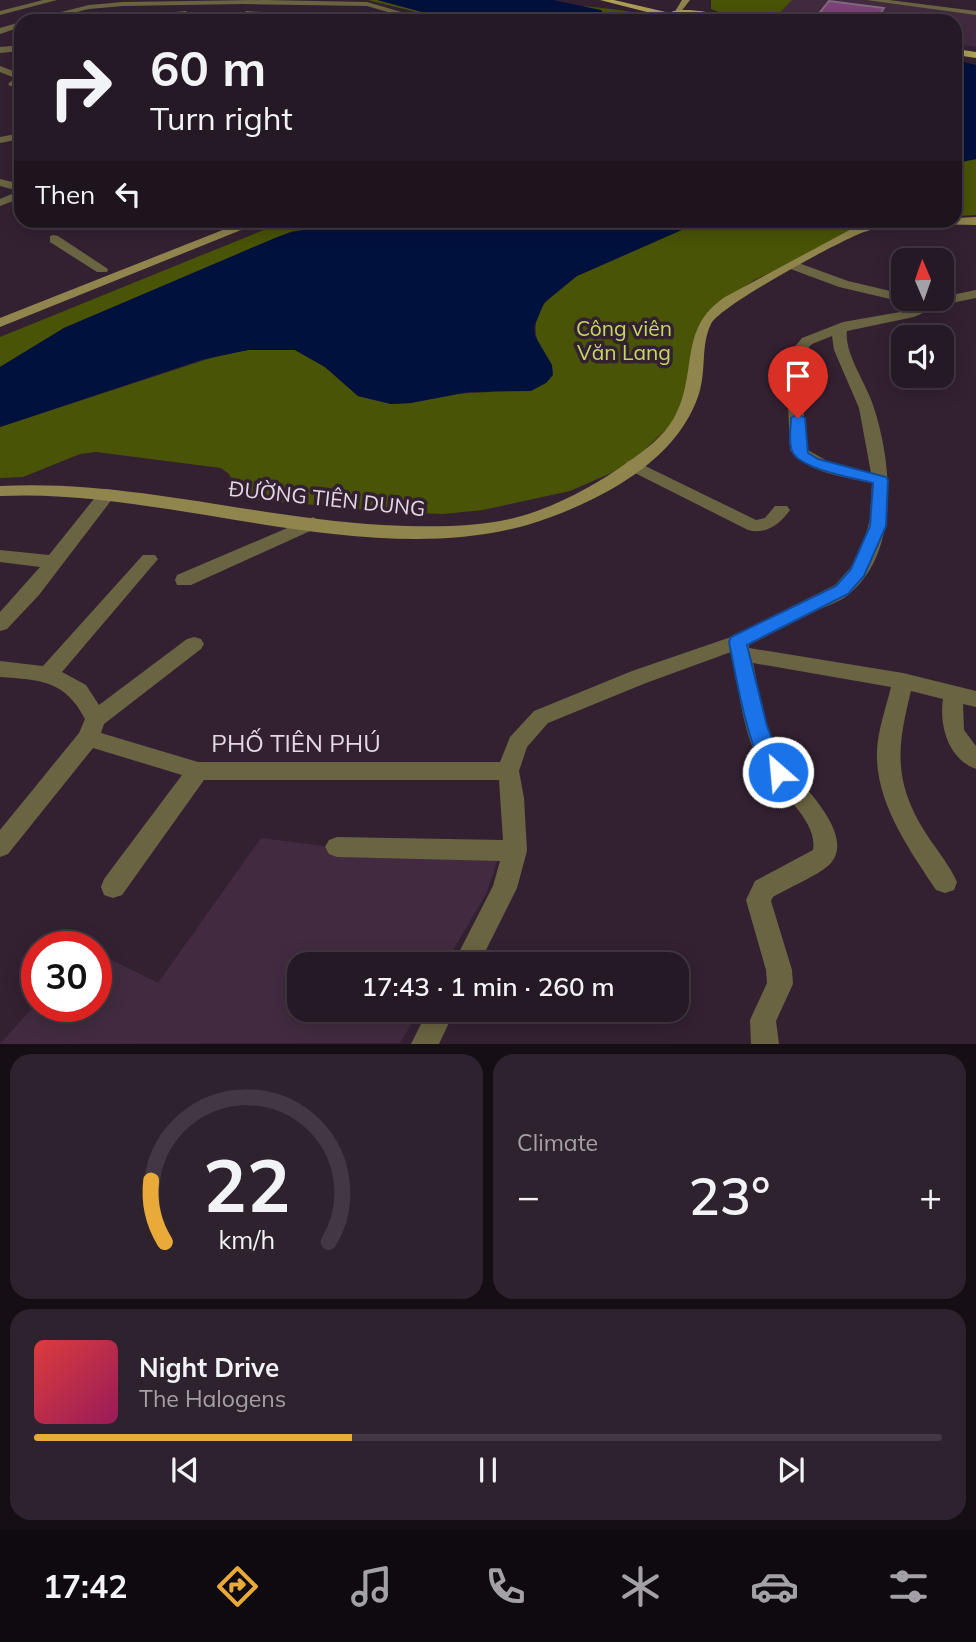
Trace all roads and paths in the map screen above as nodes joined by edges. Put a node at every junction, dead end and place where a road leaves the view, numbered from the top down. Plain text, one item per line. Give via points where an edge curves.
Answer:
1 (14, 0) edge
2 (53, 0) edge
3 (79, 0) edge
4 (604, 0) edge
5 (622, 0) edge
6 (870, 0) edge
7 (912, 0) edge
8 (950, 0) edge
9 (696, 1) edge
10 (34, 2) edge
11 (89, 7) junction
12 (930, 7) junction
13 (953, 10) junction
14 (0, 13) edge
15 (190, 13) dead end
16 (976, 13) edge
17 (60, 14) edge
18 (108, 14) edge
19 (132, 14) edge
20 (183, 14) edge
21 (393, 14) edge
22 (665, 14) edge
23 (668, 14) edge
24 (700, 14) edge
25 (213, 228) edge
26 (215, 228) edge
27 (868, 228) edge
28 (54, 239) dead end
29 (793, 265) junction
30 (102, 269) junction
31 (976, 294) edge
32 (891, 295) edge
33 (954, 299) edge
34 (0, 309) edge
35 (914, 312) edge
36 (0, 323) edge
37 (841, 329) junction
38 (633, 466) junction
39 (880, 480) junction
40 (0, 491) edge
41 (107, 494) junction
42 (781, 510) dead end
43 (313, 523) junction
44 (0, 556) edge
45 (149, 559) dead end
46 (54, 562) junction
47 (184, 580) dead end
48 (0, 624) edge
49 (194, 644) dead end
50 (740, 648) junction
51 (0, 669) edge
52 (46, 676) junction
53 (903, 681) junction
54 (954, 694) junction
55 (976, 699) edge
56 (92, 728) junction
57 (976, 760) edge
58 (198, 771) junction
59 (508, 771) junction
60 (0, 847) edge
61 (337, 847) dead end
62 (515, 851) junction
63 (945, 882) dead end
64 (113, 887) dead end
65 (472, 952) edge
66 (436, 1022) edge
67 (424, 1044) edge
68 (765, 1044) edge

1 - 10 street
2 - 10 street
3 - 11 street
4 - 22 main road
5 - 23 main road
6 - 12 street
7 - 12 street
8 - 13 street
9 - 24 street
10 - 14 street
11 - 17 street
11 - 21 street via 353,3 382,7
12 - 13 street
13 - 16 street
15 - 20 street
18 - 19 street
25 - 30 street
26 - 36 street
27 - 29 street, ĐƯỜNG TIÊN DUNG
28 - 30 street
29 - 32 street
29 - 38 street, ĐƯỜNG TIÊN DUNG via 739,293 705,323 696,376 680,422
30 - 34 street
31 - 33 street
35 - 37 street
37 - 39 street via 841,349 858,382
37 - 39 street via 801,344 793,357 798,450 813,462
38 - 42 street via 754,526 771,522
38 - 43 street, ĐƯỜNG TIÊN DUNG via 564,505 491,528 406,531
39 - 50 street via 878,526 853,579 842,590
40 - 41 street, ĐƯỜNG TIÊN DUNG via 56,489
41 - 43 street, ĐƯỜNG TIÊN DUNG
41 - 46 street
43 - 47 street
44 - 46 street
45 - 52 street
46 - 48 street
49 - 56 street
50 - 53 street
50 - 59 street via 639,677 541,717 518,743
50 - 68 street via 757,726 770,761 828,839 821,857 764,888 758,900 780,984 763,1020
51 - 52 street
52 - 56 street via 78,689
53 - 54 street
53 - 63 street via 888,750 889,773 916,838
54 - 55 street
54 - 57 street via 951,729
56 - 58 street, PHỐ TIÊN PHÚ
56 - 60 street
58 - 59 street, PHỐ TIÊN PHÚ
58 - 64 street
59 - 62 street
61 - 62 street
62 - 65 street via 505,888
66 - 67 street

